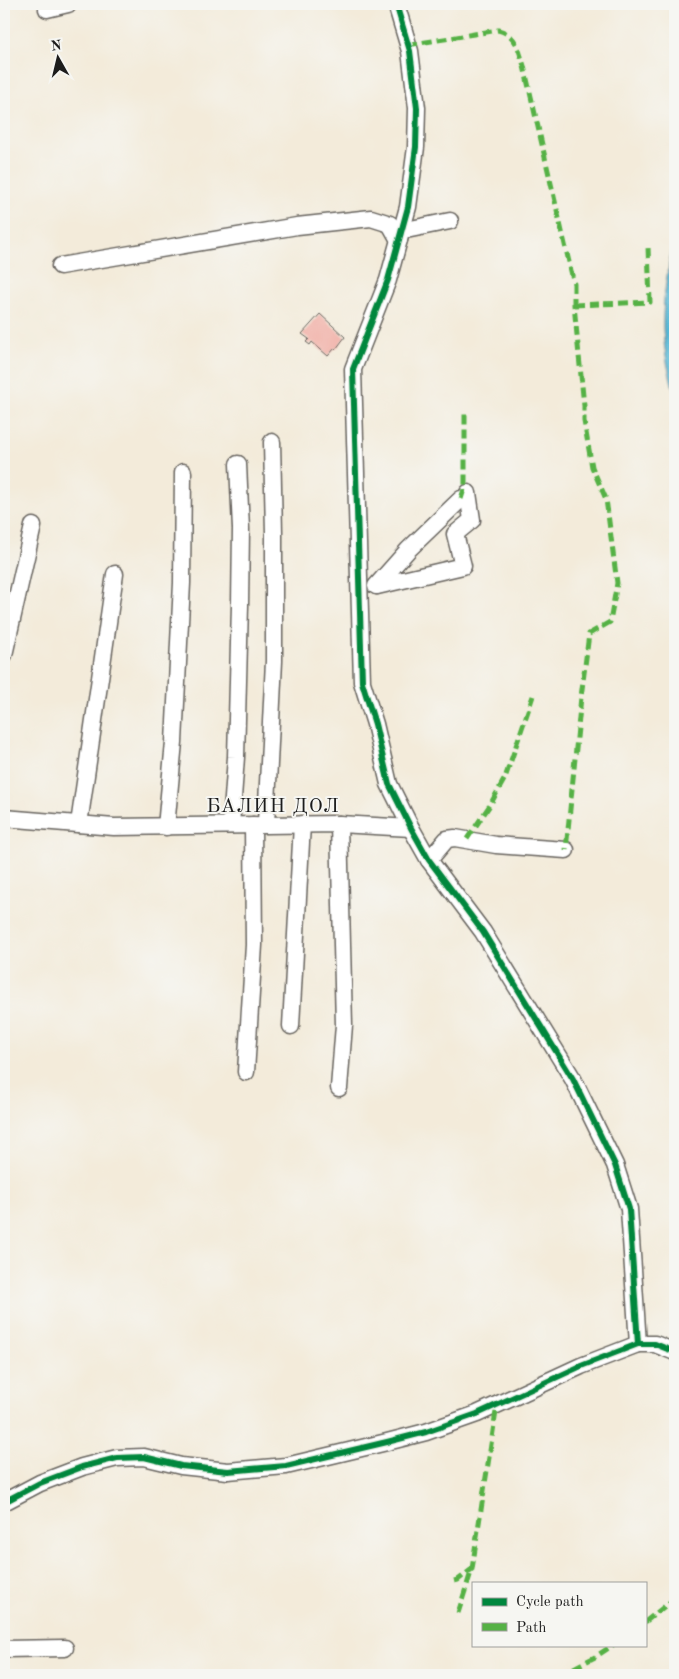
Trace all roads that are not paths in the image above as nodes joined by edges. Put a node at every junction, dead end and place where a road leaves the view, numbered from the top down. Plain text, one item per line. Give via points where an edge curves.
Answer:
1 (68, 4) edge
2 (396, 4) edge
3 (47, 9) dead end
4 (450, 221) dead end
5 (400, 236) junction
6 (60, 266) dead end
7 (272, 442) dead end
8 (238, 464) dead end
9 (183, 472) dead end
10 (33, 526) dead end
11 (115, 574) dead end
12 (376, 586) junction
13 (360, 616) junction
14 (4, 655) edge
15 (4, 818) edge
16 (79, 824) junction
17 (302, 824) junction
18 (339, 824) junction
19 (231, 825) junction
20 (260, 825) junction
21 (166, 826) junction
22 (411, 828) junction
23 (566, 850) dead end
24 (429, 860) junction
25 (291, 1026) dead end
26 (246, 1072) dead end
27 (339, 1088) dead end
28 (638, 1344) junction
29 (675, 1352) edge
30 (4, 1502) edge
31 (65, 1648) dead end
32 (4, 1649) edge

1 - 3 street
2 - 5 street via 410,51 417,108 408,208
4 - 5 street
5 - 6 street via 390,224 371,218 297,226
5 - 13 street via 388,280 353,369
7 - 20 street via 274,661
8 - 19 street via 240,605
9 - 21 street via 182,583
10 - 14 street
11 - 16 street
12 - 12 street via 408,550 464,496 472,520 455,534 463,566
12 - 13 street via 366,596
13 - 22 street via 362,682 389,784
15 - 16 street
16 - 21 street
17 - 18 street
17 - 20 street
17 - 25 street
18 - 22 street
18 - 27 street via 344,1025
19 - 20 street
19 - 21 street
20 - 26 street
22 - 24 street
23 - 24 street via 496,845 455,838 447,839
24 - 28 street via 483,932 573,1079 615,1165 629,1209
28 - 29 street via 654,1344
28 - 30 street via 581,1366 477,1414 387,1442 286,1466 235,1471 181,1466 144,1457 117,1458 40,1483
31 - 32 street

